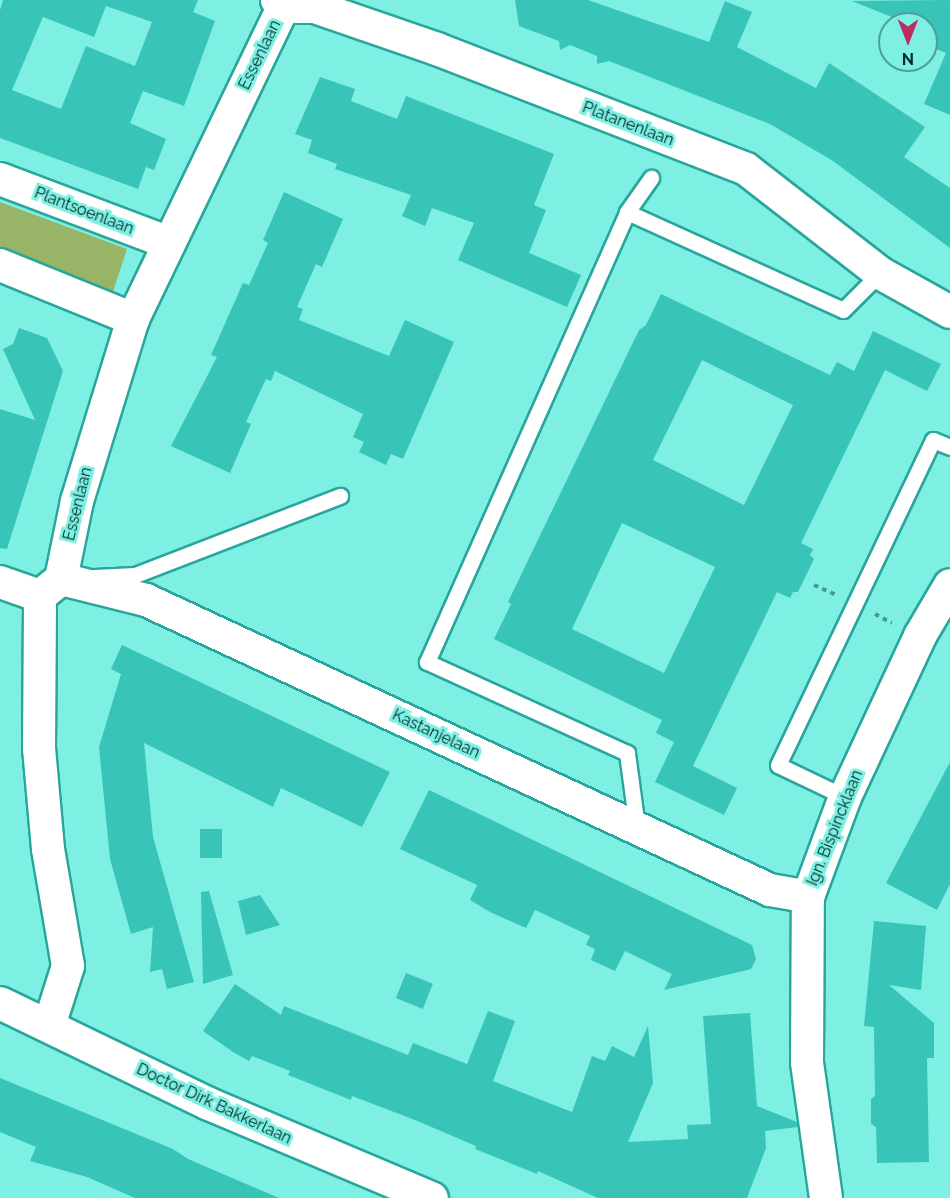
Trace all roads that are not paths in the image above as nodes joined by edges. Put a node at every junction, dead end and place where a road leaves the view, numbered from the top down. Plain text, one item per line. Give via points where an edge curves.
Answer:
1 (280, 3) edge
2 (651, 178) dead end
3 (0, 179) edge
4 (627, 212) junction
5 (169, 243) junction
6 (0, 265) edge
7 (880, 273) junction
8 (950, 312) edge
9 (134, 319) junction
10 (950, 447) edge
11 (340, 495) dead end
12 (0, 582) edge
13 (950, 585) edge
14 (51, 588) junction
15 (845, 797) junction
16 (637, 827) junction
17 (808, 897) junction
18 (0, 1003) edge
19 (49, 1026) junction
20 (386, 1190) edge
21 (432, 1198) edge
22 (826, 1198) edge

1 - 5 street, Essenlaan
1 - 7 street, Platanenlaan via 315,7 426,45 747,170
2 - 4 lane
3 - 5 street, Plantsoenlaan
4 - 7 lane via 843,310
4 - 16 lane via 427,662 627,753
5 - 9 street, Essenlaan
6 - 9 street
7 - 8 street, Platanenlaan
9 - 14 street, Essenlaan
10 - 15 lane via 933,440 778,765
11 - 14 lane via 135,574
12 - 14 street, Kastanjelaan
13 - 15 street, Ign. Bispincklaan via 920,636
14 - 16 street, Kastanjelaan via 146,600
14 - 19 street, Essenlaan via 39,748 48,849 68,966
15 - 17 street, Ign. Bispincklaan
16 - 17 street, Kastanjelaan via 770,890
17 - 22 street, Ign. Bispincklaan via 807,1062
18 - 19 street, Doctor Dirk Bakkerlaan
19 - 20 street, Doctor Dirk Bakkerlaan
20 - 21 street, Doctor Dirk Bakkerlaan

